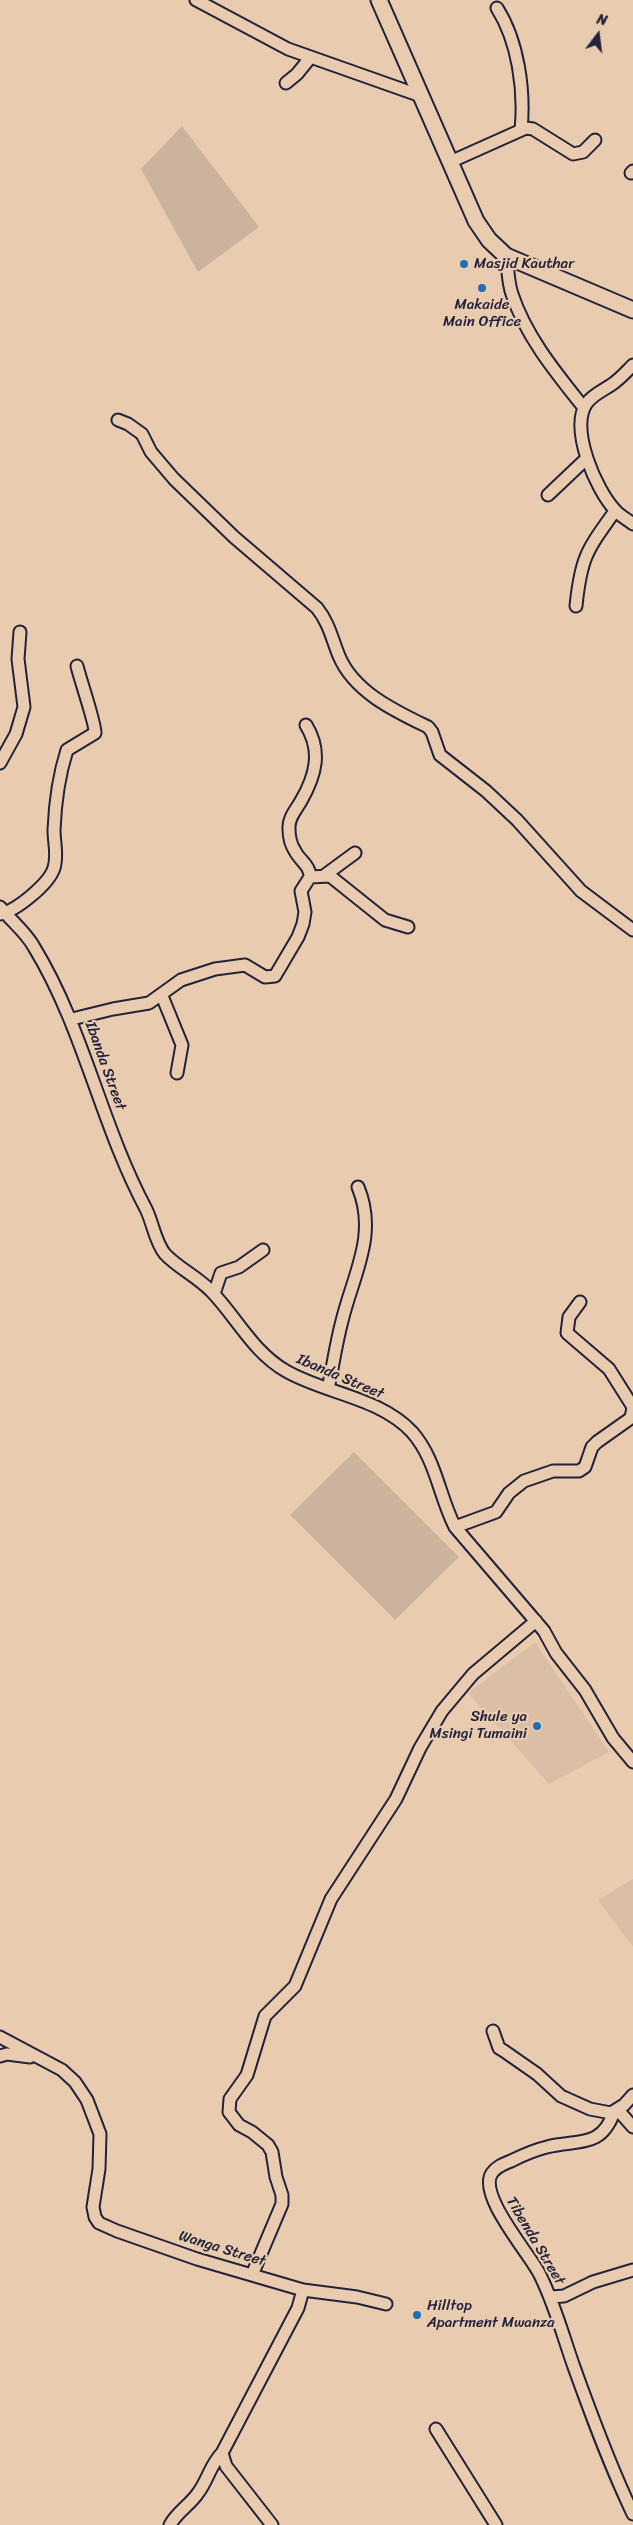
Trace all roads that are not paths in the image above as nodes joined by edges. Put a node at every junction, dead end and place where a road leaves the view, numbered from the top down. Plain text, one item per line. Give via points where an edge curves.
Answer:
1 (196, 0) edge
2 (379, 0) edge
3 (497, 8) dead end
4 (310, 58) junction
5 (286, 83) dead end
6 (421, 96) junction
7 (521, 130) junction
8 (595, 140) dead end
9 (450, 162) junction
10 (506, 256) junction
11 (633, 310) edge
12 (633, 365) edge
13 (584, 408) junction
14 (118, 420) dead end
15 (586, 459) junction
16 (548, 494) dead end
17 (615, 511) junction
18 (633, 524) edge
19 (576, 606) dead end
20 (20, 632) dead end
21 (77, 666) dead end
22 (306, 725) dead end
23 (0, 763) edge
24 (355, 853) dead end
25 (325, 875) junction
26 (310, 877) junction
27 (2, 911) edge
28 (408, 927) dead end
29 (633, 930) edge
30 (162, 996) junction
31 (141, 1005) junction
32 (168, 1009) junction
33 (72, 1019) junction
34 (177, 1073) dead end
35 (358, 1187) dead end
36 (263, 1250) dead end
37 (214, 1294) junction
38 (580, 1302) dead end
39 (328, 1389) junction
40 (455, 1527) junction
41 (536, 1621) junction
42 (633, 1762) edge
43 (493, 2031) dead end
44 (0, 2037) edge
45 (0, 2056) edge
46 (39, 2059) junction
47 (633, 2095) edge
48 (616, 2111) junction
49 (633, 2127) edge
50 (633, 2270) edge
51 (252, 2275) junction
52 (303, 2290) junction
53 (551, 2297) junction
54 (386, 2304) dead end
55 (436, 2429) dead end
56 (222, 2453) junction
57 (633, 2514) edge
58 (170, 2525) edge
59 (272, 2525) edge
60 (496, 2525) edge

1 - 4 street
2 - 6 street
3 - 7 street via 510,31 518,71
4 - 5 street
4 - 6 street
6 - 9 street
7 - 8 street via 533,129 576,155
7 - 9 street
9 - 10 street via 476,221
10 - 11 street
10 - 13 street via 511,293 519,313 554,370
12 - 13 street via 595,395
13 - 15 street via 582,435
14 - 29 street via 142,434 151,452 174,479 234,537 317,608 327,622 340,658 364,688 386,705 428,727 440,755 517,820 581,891
15 - 16 street via 578,470
15 - 17 street
17 - 18 street
17 - 19 street via 585,555
20 - 23 street via 18,659 24,707 16,734
21 - 27 street via 96,726 95,733 67,750 63,762 54,826 54,870 18,906
22 - 26 street via 314,738 317,757 306,792 291,817 289,828 295,851 307,866
24 - 25 street
25 - 26 street
25 - 28 street via 337,880 385,920
26 - 30 street via 301,891 305,912 302,929 274,977 265,977 245,965 215,969 180,980
27 - 33 street, Ibanda Street via 21,928 33,945
30 - 31 street
30 - 32 street
31 - 32 street
31 - 33 street
32 - 34 street via 182,1045
33 - 37 street, Ibanda Street via 129,1178 151,1218 163,1250
35 - 39 street via 366,1212 365,1247 342,1321
36 - 37 street via 234,1269 221,1273
37 - 39 street, Ibanda Street via 253,1344 273,1362
38 - 40 street via 569,1317 567,1333 609,1369 633,1407 630,1418 592,1447 585,1467 553,1471 524,1481 509,1493 496,1512
39 - 40 street, Ibanda Street via 396,1418 412,1433 438,1478 445,1507
40 - 41 street, Ibanda Street
41 - 42 street, Ibanda Street via 585,1690 613,1738
41 - 51 street via 473,1674 442,1711 396,1799 331,1899 295,1986 264,2016 246,2075 230,2099 229,2112 239,2125 260,2138 272,2152 282,2195 282,2204
43 - 48 street via 499,2048 537,2074 561,2096 603,2113
44 - 46 street, Wanga Street
45 - 46 street
46 - 51 street, Wanga Street via 62,2070 75,2082 96,2121 101,2150 93,2207 99,2223 197,2259
47 - 48 street
48 - 49 street
48 - 53 street, Tibenda Street via 598,2137 584,2143 546,2147 499,2166 491,2174 489,2187 493,2198
50 - 53 street via 593,2282 564,2296
51 - 52 street, Wanga Street
52 - 54 street, Wanga Street
52 - 56 street via 298,2308
53 - 57 street, Tibenda Street via 603,2449
55 - 60 street
56 - 58 street via 210,2468 200,2492
56 - 59 street via 226,2466

